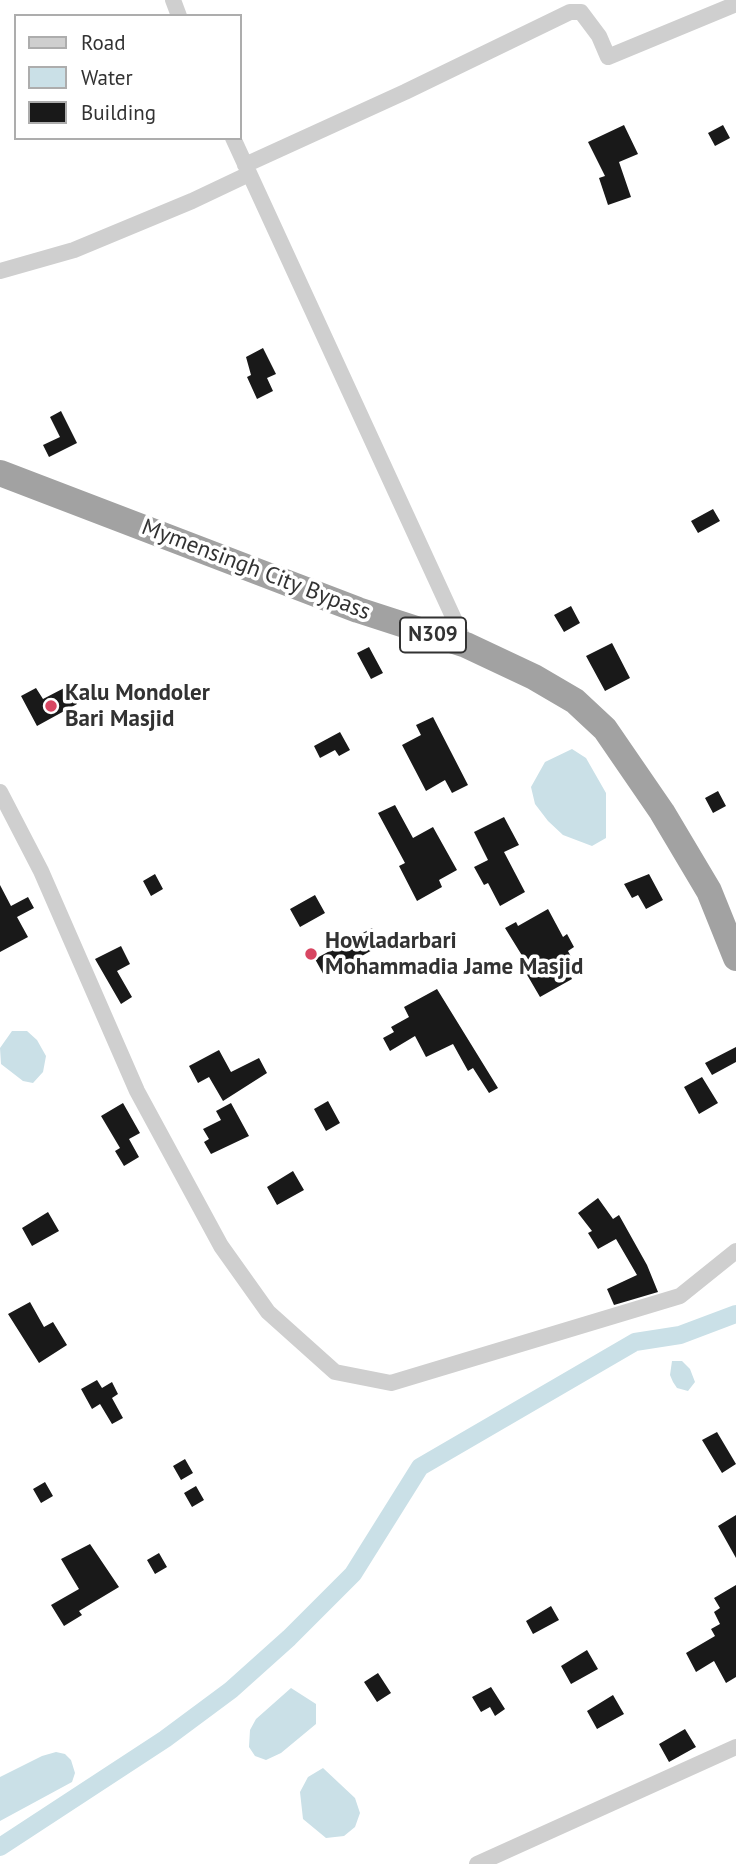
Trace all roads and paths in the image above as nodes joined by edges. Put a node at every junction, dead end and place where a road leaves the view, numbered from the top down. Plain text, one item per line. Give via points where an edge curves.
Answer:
1 (736, 4) edge
2 (234, 140) edge
3 (247, 169) junction
4 (0, 271) edge
5 (0, 473) edge
6 (466, 645) junction
7 (0, 792) edge
8 (736, 958) edge
9 (736, 1251) edge
10 (736, 1747) edge
11 (477, 1864) edge

1 - 3 street via 608,58 581,12 570,12
2 - 3 street
3 - 4 street via 192,201 74,250
3 - 6 street
5 - 6 highway, Mymensingh City Bypass / N309 via 358,610
6 - 8 highway, Mymensingh City Bypass / N309 via 575,701 605,729 709,891
7 - 9 street via 41,871 137,1091 221,1246 268,1312 335,1372 391,1383 680,1296
10 - 11 street

